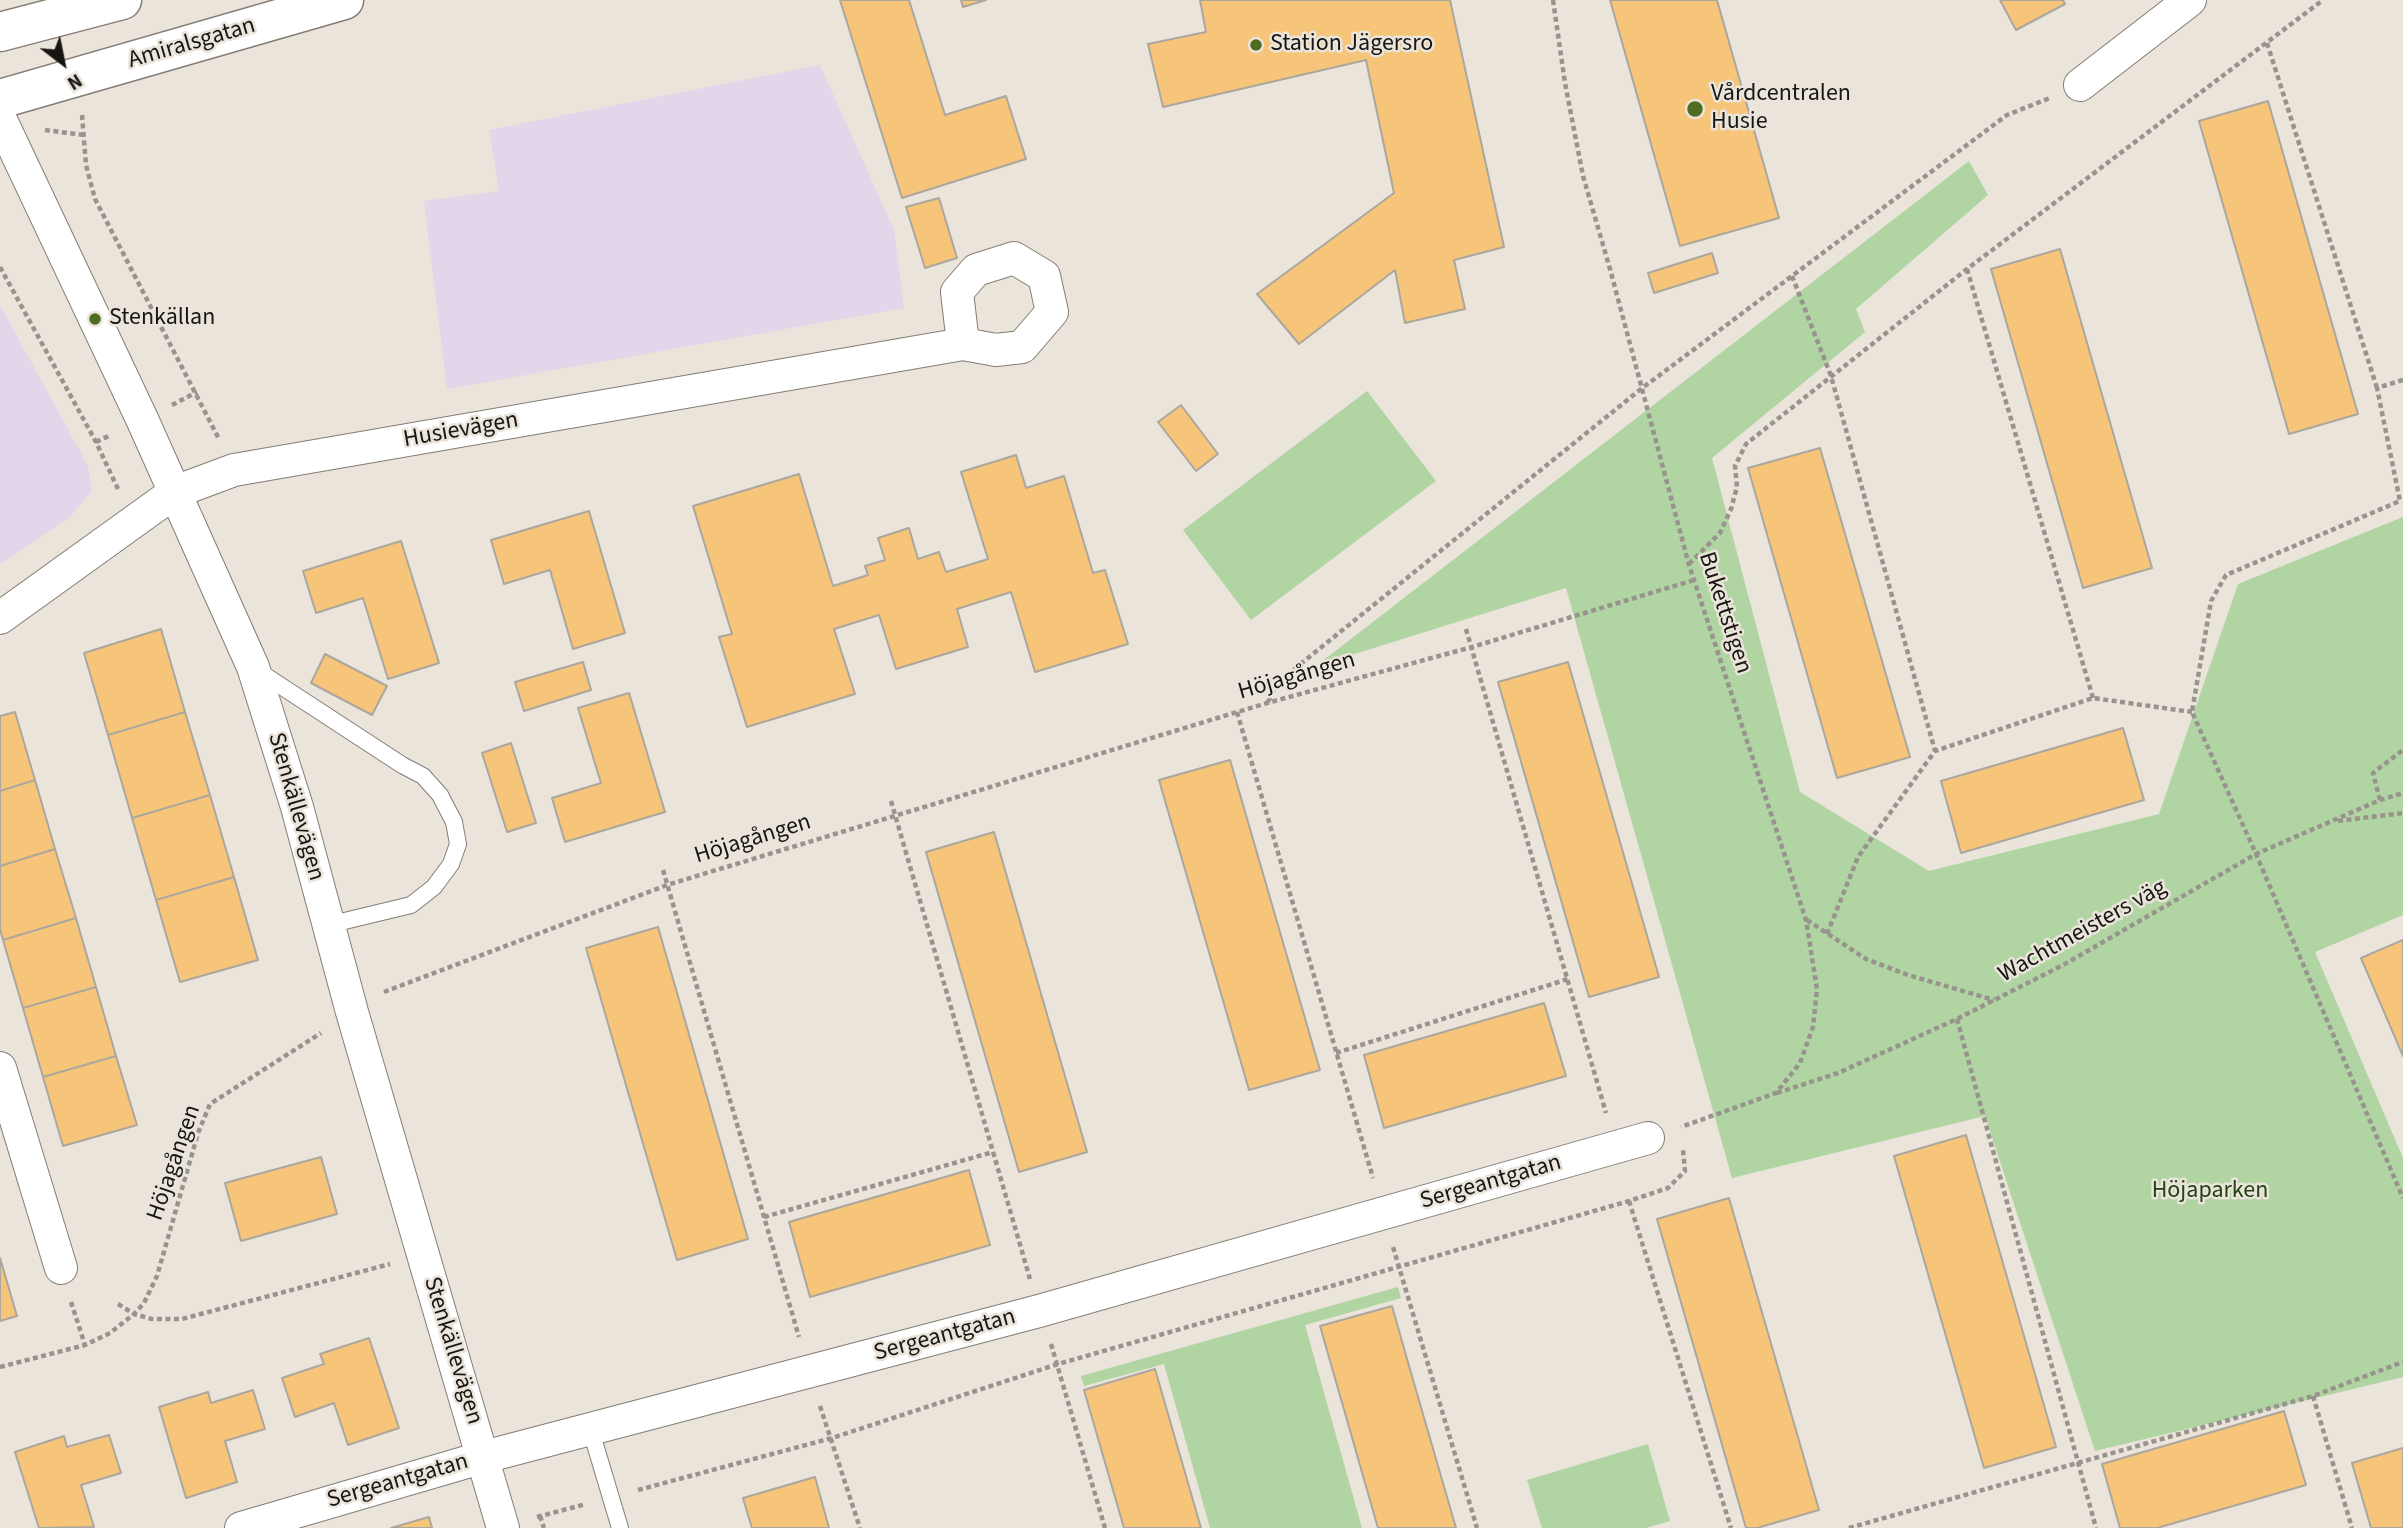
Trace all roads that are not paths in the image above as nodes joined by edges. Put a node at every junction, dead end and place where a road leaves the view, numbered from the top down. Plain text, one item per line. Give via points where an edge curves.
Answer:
1 (122, 0) edge
2 (344, 0) edge
3 (2190, 0) edge
4 (0, 32) edge
5 (2080, 85) road end
6 (0, 99) edge
7 (0, 118) edge
8 (963, 344) dead end
9 (175, 492) junction
10 (0, 618) edge
11 (253, 667) junction
12 (328, 925) junction
13 (0, 1068) edge
14 (1648, 1138) road end
15 (61, 1268) road end
16 (591, 1431) junction
17 (484, 1457) junction
18 (502, 1527) edge
19 (241, 1528) edge
20 (620, 1528) edge

1 - 4 street
2 - 6 street, Amiralsgatan
3 - 5 street
7 - 9 street, Stenkällevägen
8 - 9 street, Husievägen via 234,470
9 - 10 street, Husievägen
9 - 11 street, Stenkällevägen
11 - 12 street, Stenkällevägen
11 - 12 lane via 423,776 454,822 458,844 451,864 434,887 411,905
12 - 17 street, Stenkällevägen
13 - 15 street
14 - 16 street, Sergeantgatan via 1039,1311
16 - 17 street, Sergeantgatan
16 - 20 lane
17 - 18 street, Stenkällevägen
17 - 19 street, Sergeantgatan

